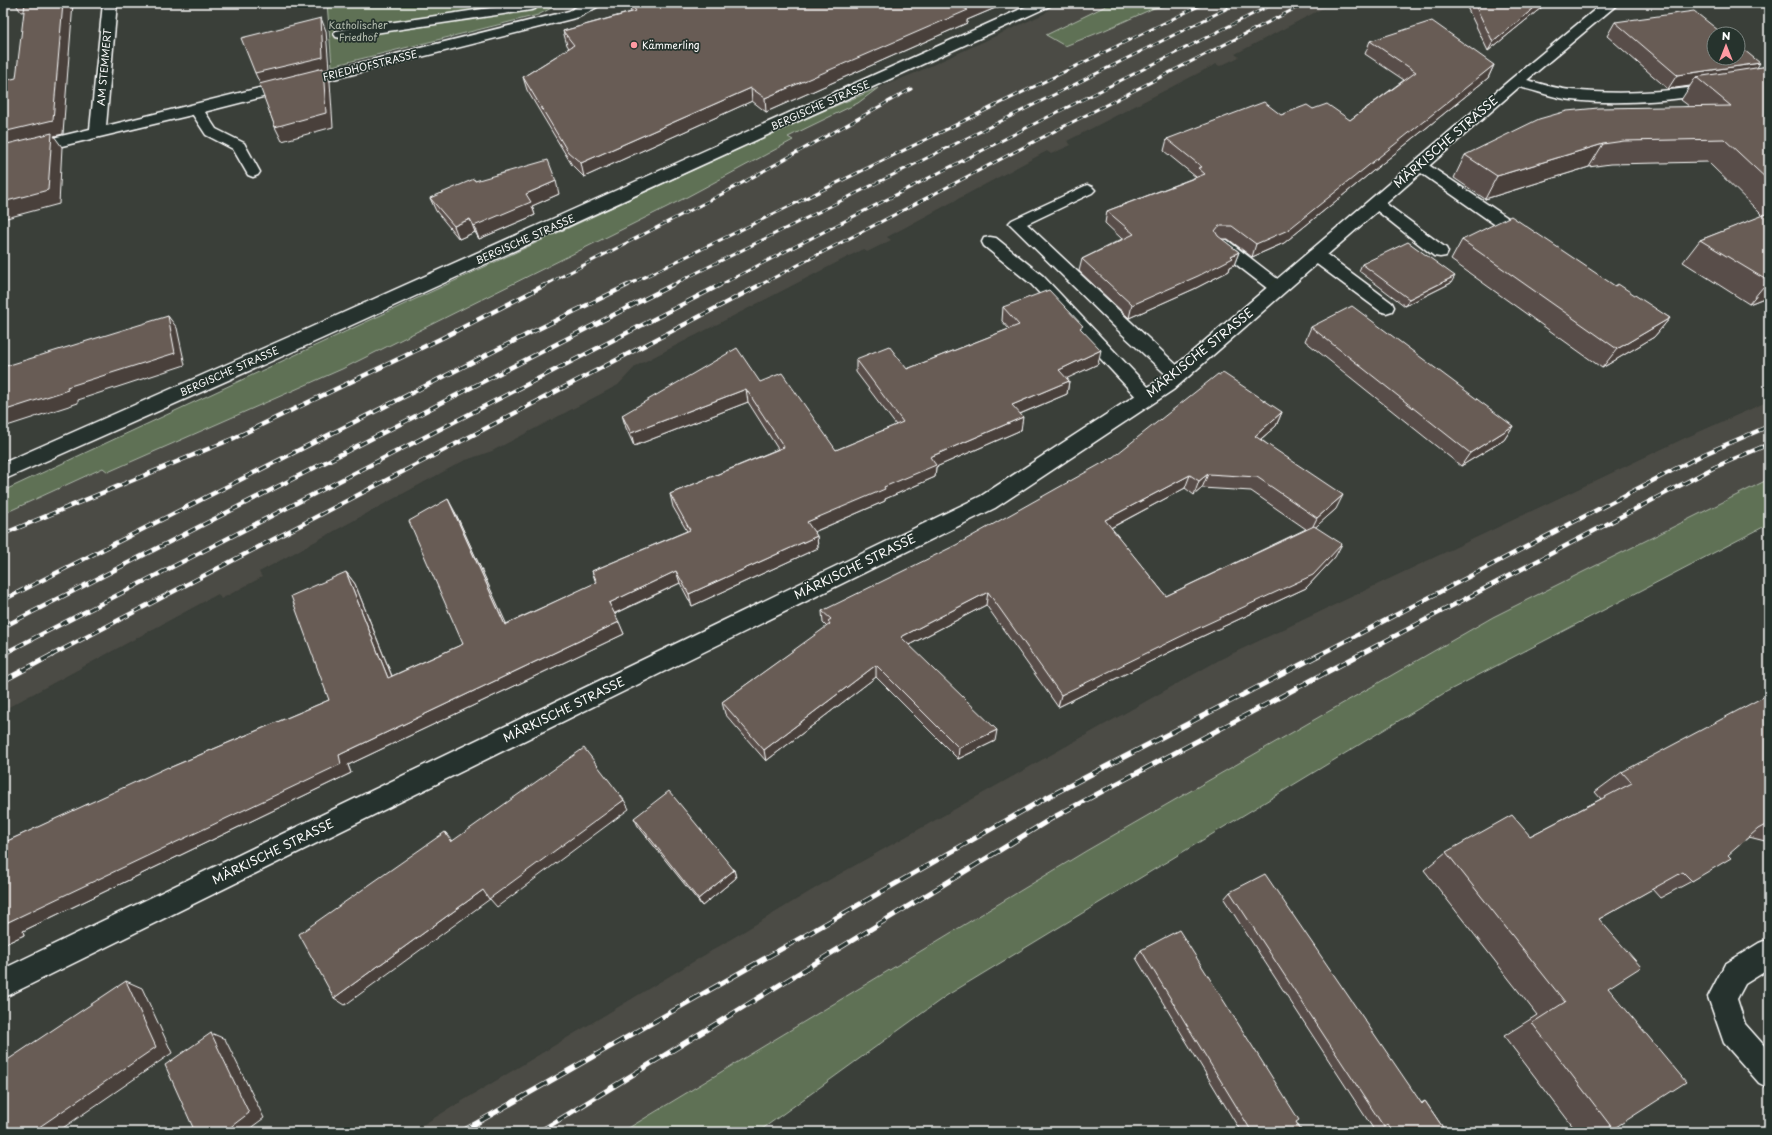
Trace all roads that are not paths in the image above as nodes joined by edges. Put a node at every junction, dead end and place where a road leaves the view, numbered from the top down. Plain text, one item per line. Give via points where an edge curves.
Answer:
1 (110, 3) edge
2 (530, 3) edge
3 (594, 3) edge
4 (1045, 3) edge
5 (1612, 3) edge
6 (341, 34) dead end
7 (1769, 80) edge
8 (1516, 82) junction
9 (196, 108) junction
10 (98, 132) junction
11 (3, 155) edge
12 (1419, 166) junction
13 (253, 172) dead end
14 (1087, 190) dead end
15 (1376, 203) junction
16 (990, 242) dead end
17 (1533, 243) edge
18 (1221, 244) edge
19 (1440, 252) dead end
20 (1316, 255) junction
21 (1278, 288) junction
22 (1386, 307) dead end
23 (1177, 375) junction
24 (1147, 397) junction
25 (3, 472) edge
26 (1769, 953) edge
27 (3, 984) edge
28 (1769, 1073) edge

1 - 10 street, AM STEMMERT
2 - 6 lane via 531,6
3 - 9 street, FRIEDHOFSTRASSE via 574,14
4 - 25 street, BERGISCHE STRASSE
5 - 8 street, MÄRKISCHE STRASSE
7 - 8 street via 1657,96 1613,97 1572,95
8 - 12 street, MÄRKISCHE STRASSE
9 - 10 street, FRIEDHOFSTRASSE
9 - 13 lane via 211,132 239,146
10 - 11 street, FRIEDHOFSTRASSE
12 - 15 street, MÄRKISCHE STRASSE
12 - 17 lane
14 - 23 lane via 1017,223
15 - 19 lane
15 - 20 street, MÄRKISCHE STRASSE
16 - 24 lane via 1038,280
18 - 21 lane
20 - 21 street, MÄRKISCHE STRASSE
20 - 22 lane
21 - 23 street, MÄRKISCHE STRASSE
23 - 24 street, MÄRKISCHE STRASSE
24 - 27 street, MÄRKISCHE STRASSE via 988,502
26 - 28 street via 1735,974 1722,997 1734,1032

